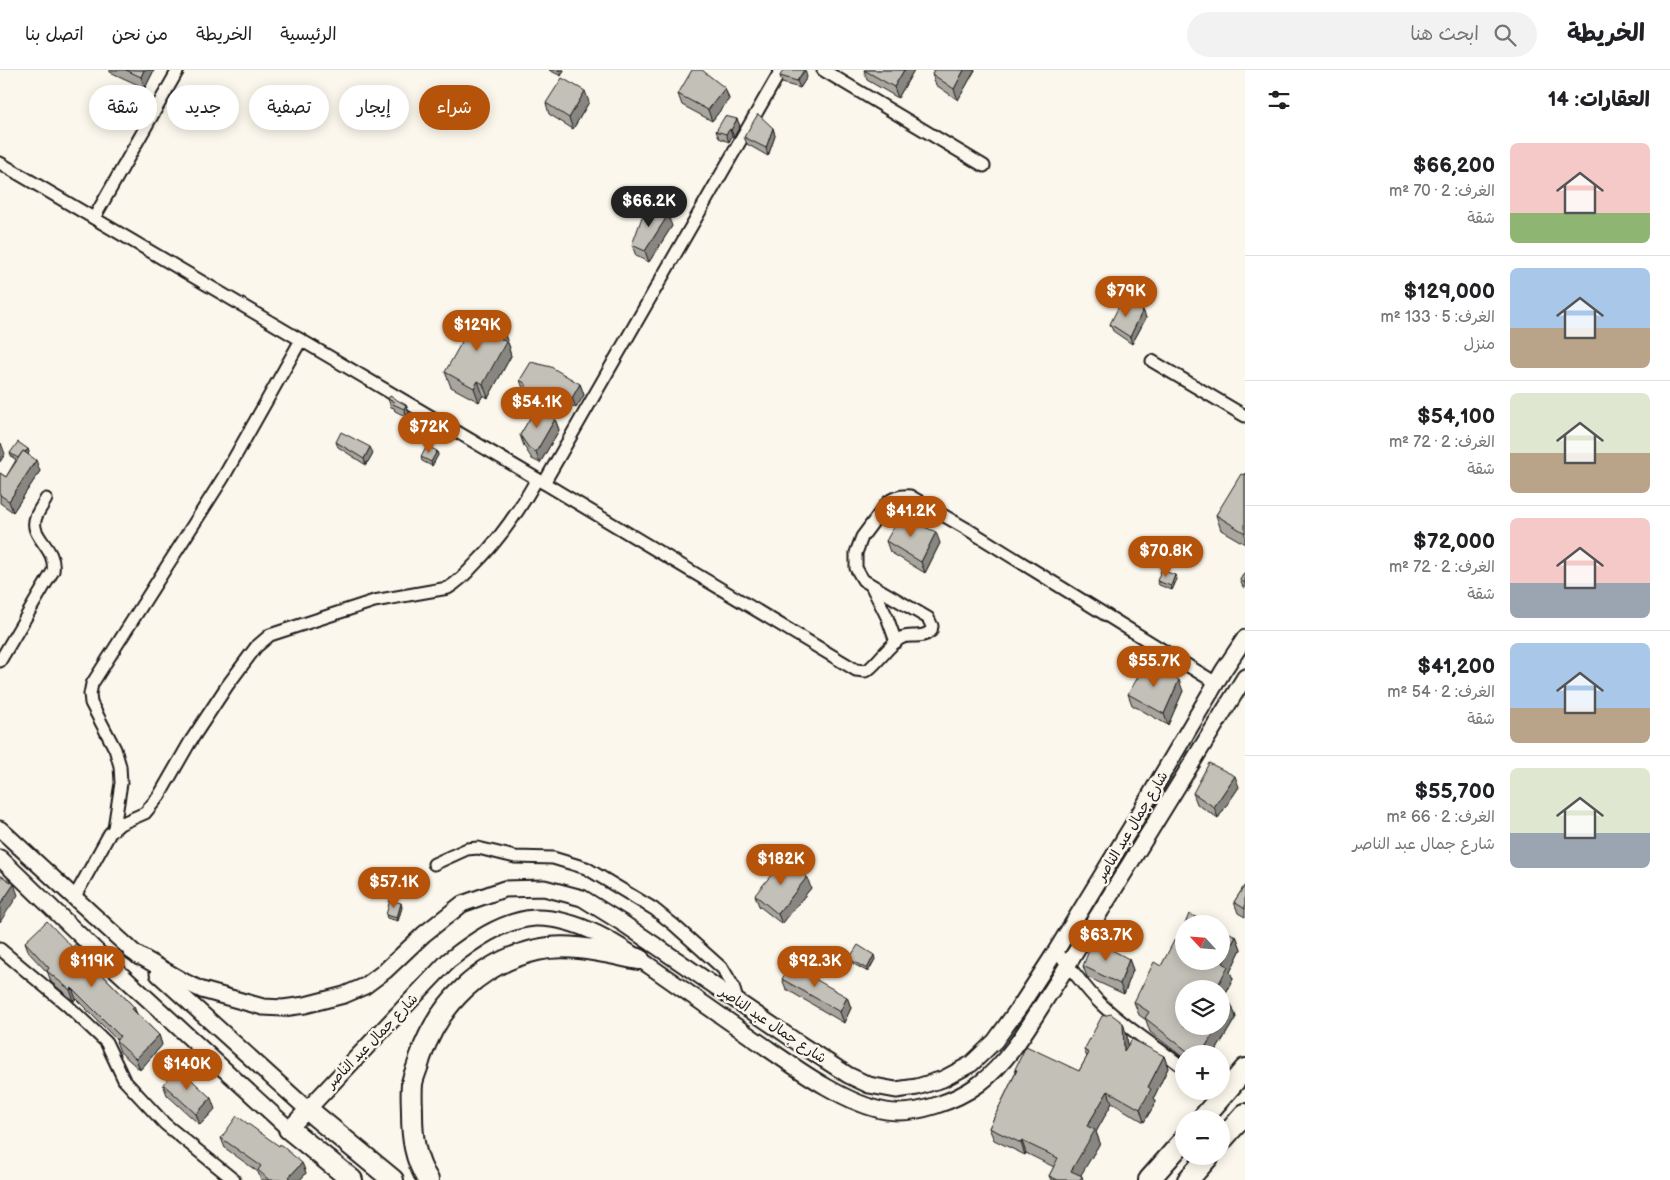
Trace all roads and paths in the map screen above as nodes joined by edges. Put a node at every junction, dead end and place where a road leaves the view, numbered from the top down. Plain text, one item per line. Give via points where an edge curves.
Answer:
1 (178, 70) edge
2 (781, 70) edge
3 (822, 70) edge
4 (0, 163) edge
5 (984, 166) dead end
6 (94, 218) junction
7 (301, 340) junction
8 (1152, 361) dead end
9 (1245, 416) edge
10 (541, 481) junction
11 (46, 499) dead end
12 (871, 585) junction
13 (1245, 638) edge
14 (896, 642) junction
15 (0, 661) edge
16 (1245, 677) edge
17 (1216, 683) junction
18 (114, 828) junction
19 (0, 829) edge
20 (0, 858) edge
21 (434, 864) dead end
22 (74, 898) junction
23 (0, 949) edge
24 (132, 951) junction
25 (1056, 951) junction
26 (639, 959) junction
27 (1068, 964) junction
28 (737, 1000) junction
29 (1175, 1062) edge
30 (1245, 1069) edge
31 (1230, 1082) edge
32 (307, 1109) junction
33 (1245, 1114) edge
34 (289, 1128) junction
35 (1230, 1131) edge
36 (1175, 1150) edge
37 (1200, 1165) edge
38 (234, 1180) edge
39 (352, 1180) edge
40 (393, 1180) edge
41 (428, 1180) edge
42 (1148, 1180) edge
43 (1188, 1180) edge

1 - 6 street
2 - 10 street
3 - 5 street
4 - 6 street
6 - 7 street
7 - 10 street
7 - 18 street via 223,478 92,684 91,703 115,749 120,766 121,783
8 - 9 street
10 - 14 street via 860,672 869,669
10 - 18 street via 486,553 448,588 374,601 270,635 256,647 202,723 151,808
11 - 15 street via 35,525 53,557 53,571
12 - 14 street
12 - 14 street via 930,621 931,631 928,634 903,637
12 - 17 street via 860,577 856,568 856,553 862,537 888,502 899,496 910,496
13 - 17 main road, شارع جمال عبد الناصر
16 - 27 main road, شارع جمال عبد الناصر
17 - 25 main road, شارع جمال عبد الناصر
18 - 22 street
19 - 22 main road
20 - 34 main road via 115,969
21 - 28 street via 478,848 515,857 565,860 586,868 674,924 723,969
22 - 24 main road
23 - 38 street via 106,1042 124,1080 165,1124
24 - 28 main road, شارع جمال عبد الناصر via 202,990 263,1007 305,1006 364,986 462,904 504,889 544,888 582,898
24 - 32 main road
25 - 27 street
25 - 28 main road, شارع جمال عبد الناصر via 995,1041 971,1064 943,1079 918,1087 896,1090 869,1085 848,1075
26 - 27 main road, شارع جمال عبد الناصر via 798,1070 834,1091 888,1112 915,1111 944,1102 976,1086 996,1071
26 - 32 main road, شارع جمال عبد الناصر via 576,924 533,918 495,930 448,961
26 - 41 highway via 594,950 540,949 518,955 474,978 456,996 426,1041 412,1082 415,1154
27 - 29 street via 1101,1004
30 - 31 highway
32 - 34 main road, شارع جمال عبد الناصر
32 - 40 highway
33 - 35 highway
34 - 39 highway
36 - 42 highway
37 - 43 highway

